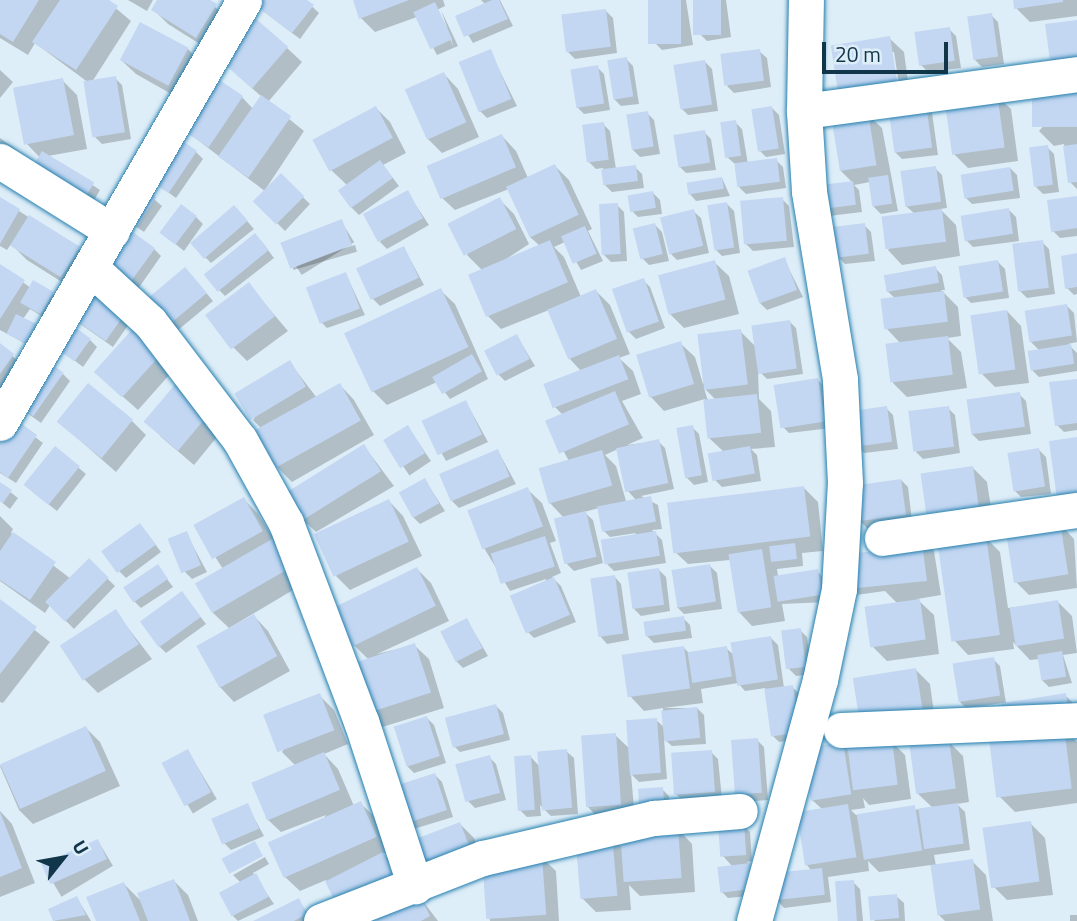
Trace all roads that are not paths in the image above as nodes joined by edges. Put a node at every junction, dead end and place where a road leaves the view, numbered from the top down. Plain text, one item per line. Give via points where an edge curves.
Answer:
1 (244, 0) edge
2 (806, 0) edge
3 (1077, 74) edge
4 (804, 111) junction
5 (0, 161) edge
6 (112, 231) junction
7 (91, 268) junction
8 (0, 424) edge
9 (1077, 510) edge
10 (882, 538) dead end
11 (1077, 720) edge
12 (841, 730) dead end
13 (740, 811) dead end
14 (415, 886) junction
15 (321, 921) edge
16 (754, 921) edge

1 - 6 street
2 - 4 street
3 - 4 street
4 - 16 street via 809,191 840,379 845,483 840,576 820,680
5 - 6 street
6 - 7 street
7 - 8 street
7 - 14 street via 150,322 240,440 286,523 362,721
9 - 10 street
11 - 12 street
13 - 14 street via 654,818 571,836 483,858
14 - 15 street

